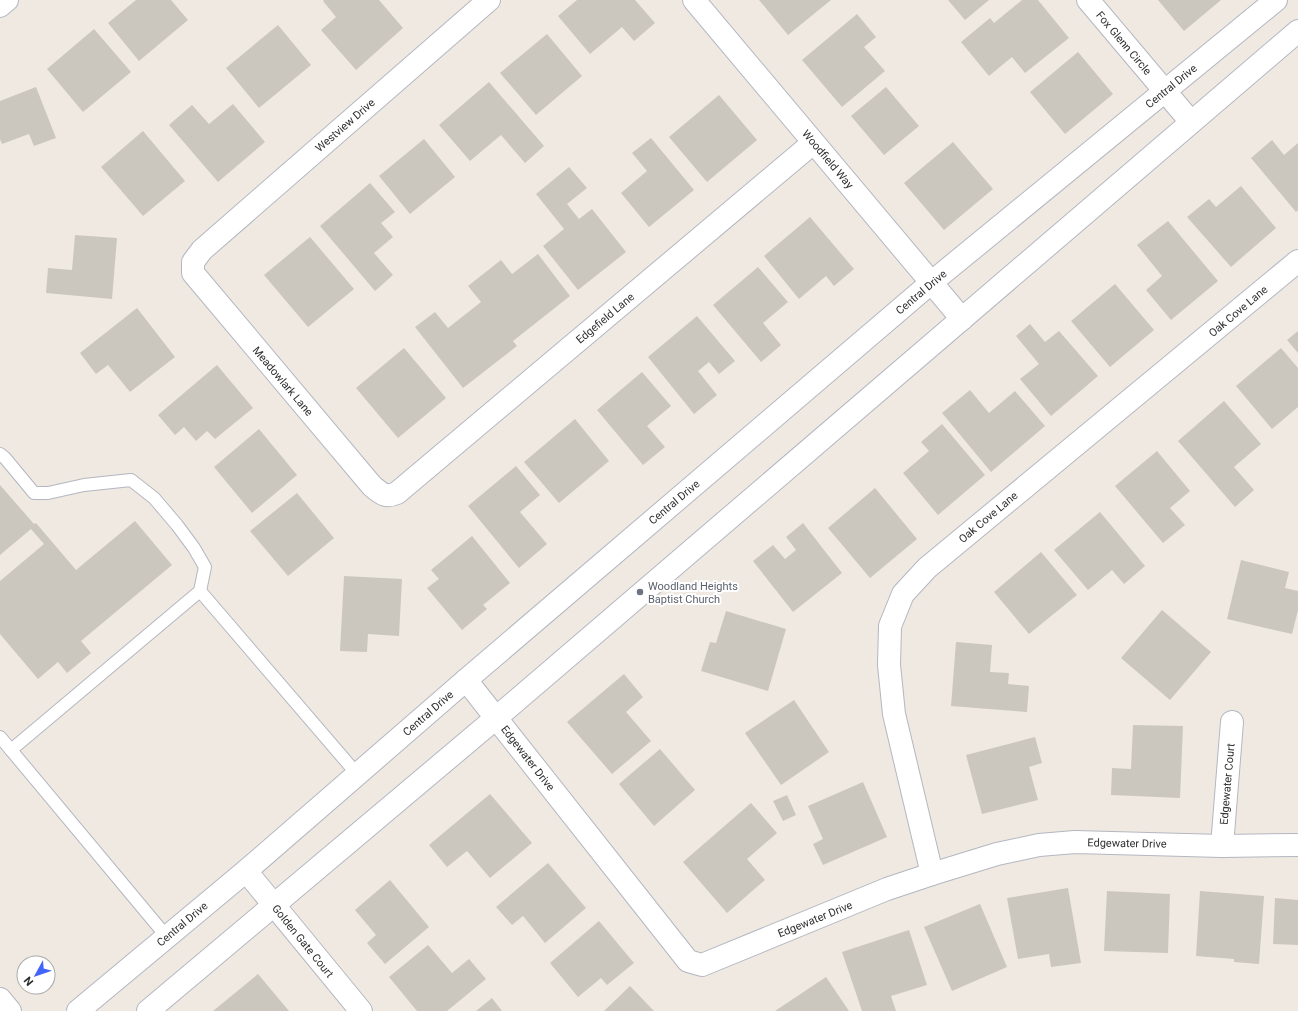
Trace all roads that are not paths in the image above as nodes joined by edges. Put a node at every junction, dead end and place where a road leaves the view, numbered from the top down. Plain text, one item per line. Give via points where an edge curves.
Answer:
1 (7, 0) edge
2 (489, 0) edge
3 (694, 0) edge
4 (1088, 0) edge
5 (1276, 0) edge
6 (0, 6) edge
7 (1298, 31) edge
8 (1165, 92) junction
9 (1191, 122) junction
10 (813, 143) junction
11 (202, 250) joint
12 (1298, 261) edge
13 (932, 282) junction
14 (962, 319) junction
15 (0, 454) edge
16 (397, 493) joint
17 (200, 590) junction
18 (466, 680) junction
19 (496, 718) junction
20 (1232, 722) dead end
21 (0, 737) edge
22 (11, 750) junction
23 (357, 774) junction
24 (1298, 845) edge
25 (1222, 846) junction
26 (246, 871) junction
27 (932, 874) junction
28 (274, 905) junction
29 (166, 937) junction
30 (0, 999) edge
31 (10, 1011) edge
32 (78, 1011) edge
33 (148, 1011) edge
34 (361, 1011) edge

1 - 6 street
2 - 11 street, Westview Drive
3 - 10 street, Woodfield Way
4 - 8 street, Fox Glenn Circle
5 - 8 street, Central Drive
7 - 9 street
8 - 9 street, Fox Glenn Circle
8 - 13 street, Central Drive
9 - 14 street
10 - 13 street, Woodfield Way
10 - 16 street, Edgefield Lane
11 - 16 street, Meadowlark Lane via 193,262 193,273 372,486 382,495
12 - 27 street, Oak Cove Lane via 927,568 903,594 890,626 889,665 894,714
13 - 14 street, Woodfield Way
13 - 18 street, Central Drive
14 - 19 street
15 - 17 lane via 34,494 131,480 154,498 194,548 205,567
17 - 22 lane
17 - 23 lane
18 - 19 street, Edgewater Drive
18 - 23 street, Central Drive
19 - 27 street, Edgewater Drive via 688,961 702,965 887,889
19 - 28 street
20 - 25 street, Edgewater Court
21 - 22 lane
22 - 29 lane
23 - 26 street, Central Drive
24 - 25 street, Edgewater Drive
25 - 27 street, Edgewater Drive via 1075,842 1039,845 997,854
26 - 28 street, Golden Gate Court
26 - 29 street, Central Drive
28 - 33 street
28 - 34 street, Golden Gate Court
29 - 32 street, Central Drive
30 - 31 street

